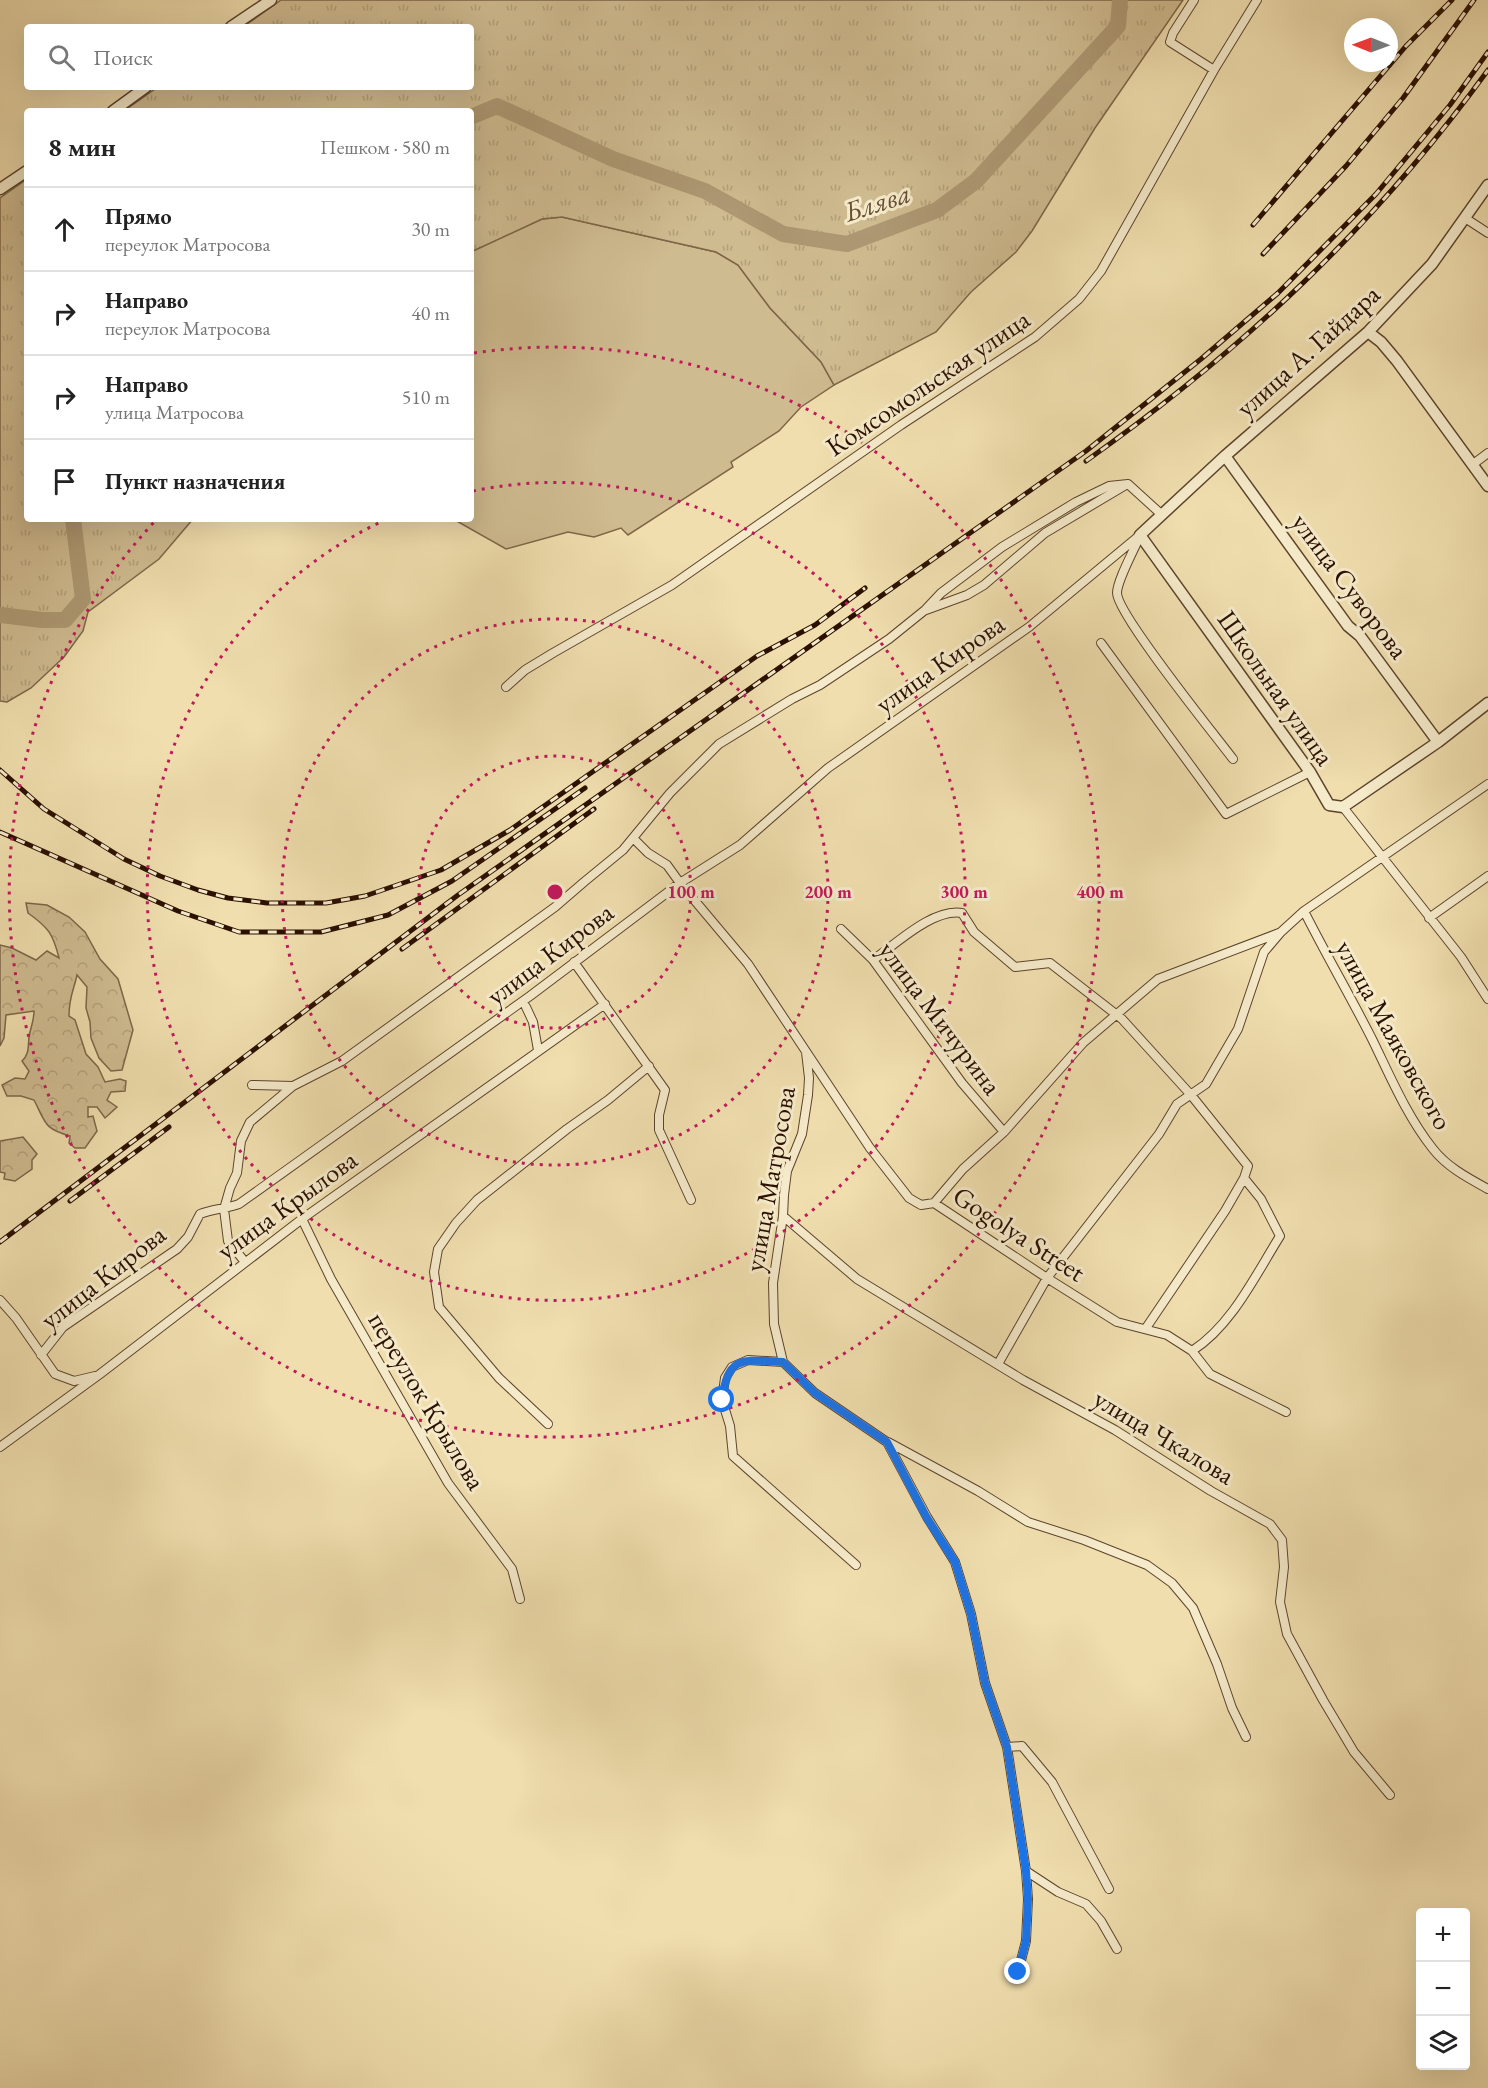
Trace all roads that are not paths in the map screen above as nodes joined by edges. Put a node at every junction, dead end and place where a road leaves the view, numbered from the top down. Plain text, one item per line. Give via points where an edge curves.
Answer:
1 (271, 0) edge
2 (1194, 0) edge
3 (1257, 0) edge
4 (235, 24) edge
5 (1214, 70) junction
6 (142, 90) edge
7 (117, 108) edge
8 (24, 173) edge
9 (0, 189) edge
10 (1486, 191) edge
11 (1465, 218) junction
12 (1488, 233) edge
13 (1368, 332) junction
14 (1488, 453) edge
15 (1225, 456) junction
16 (1472, 465) junction
17 (1128, 484) junction
18 (1488, 486) edge
19 (1161, 514) junction
20 (1140, 535) junction
21 (925, 610) junction
22 (1101, 643) dead end
23 (506, 687) dead end
24 (1488, 703) edge
25 (1438, 742) junction
26 (1233, 759) dead end
27 (1310, 772) junction
28 (1488, 784) edge
29 (1343, 807) junction
30 (633, 838) junction
31 (1381, 858) junction
32 (1488, 876) edge
33 (680, 883) junction
34 (1304, 911) junction
35 (1429, 918) junction
36 (841, 929) dead end
37 (1281, 932) junction
38 (873, 960) junction
39 (574, 962) junction
40 (1488, 999) edge
41 (605, 1005) junction
42 (526, 1007) dead end
43 (1117, 1012) junction
44 (538, 1050) junction
45 (806, 1052) junction
46 (649, 1066) junction
47 (252, 1085) dead end
48 (293, 1086) junction
49 (1191, 1095) junction
50 (1004, 1132) junction
51 (1244, 1178) junction
52 (1488, 1189) edge
53 (691, 1200) dead end
54 (934, 1203) junction
55 (224, 1209) junction
56 (783, 1216) junction
57 (302, 1219) junction
58 (245, 1262) junction
59 (1047, 1278) junction
60 (0, 1300) edge
61 (1146, 1328) junction
62 (1192, 1351) junction
63 (41, 1355) junction
64 (783, 1362) junction
65 (998, 1364) junction
66 (100, 1374) junction
67 (1286, 1412) dead end
68 (548, 1424) dead end
69 (887, 1442) junction
70 (0, 1447) edge
71 (855, 1565) dead end
72 (520, 1599) dead end
73 (1246, 1737) dead end
74 (1007, 1747) junction
75 (1390, 1795) dead end
76 (1026, 1871) junction
77 (1109, 1889) dead end
78 (1117, 1949) dead end
79 (1018, 1972) dead end

1 - 4 street
2 - 5 street via 1170,42
3 - 5 street, Комсомольская улица
5 - 23 street, Комсомольская улица via 1101,271 1079,299 1035,337 672,585 552,653
6 - 7 street
8 - 9 street
10 - 11 street, улица А. Гайдара
11 - 12 street
11 - 13 street, улица А. Гайдара via 1432,264
13 - 15 street, улица А. Гайдара
13 - 16 street via 1397,361
14 - 16 street
15 - 19 street, улица А. Гайдара
15 - 25 street, улица Суворова
16 - 18 street
17 - 19 street
17 - 21 street via 1045,533 984,585
17 - 21 street via 1109,486 1076,502 1002,547 941,593
19 - 20 street, улица А. Гайдара
20 - 26 street via 1119,582 1117,600
20 - 27 street, Школьная улица
20 - 33 street, улица Кирова via 1029,627 828,768 740,845
21 - 30 street via 820,685 719,744 670,793
22 - 27 street via 1226,814
24 - 25 street
25 - 29 street
27 - 29 street, Школьная улица via 1329,805
28 - 31 street
29 - 31 street, Школьная улица
30 - 33 street, Gogolya Street via 668,865
30 - 48 street via 555,907 458,978 342,1061
31 - 34 street
31 - 35 street, Школьная улица
32 - 35 street
33 - 39 street, улица Кирова
33 - 45 street, Gogolya Street via 747,964
34 - 37 street
34 - 52 street, улица Маяковского via 1412,1119 1451,1167
35 - 40 street, Школьная улица
36 - 38 street, улица Мичурина
37 - 43 street, улица Мичурина via 1158,979
37 - 49 street via 1264,952 1238,1029 1206,1084
38 - 43 street via 934,917 954,911 962,913 974,932 1014,967 1050,963
38 - 50 street, улица Мичурина via 962,1083
39 - 41 street
39 - 55 street, улица Кирова via 239,1204
41 - 44 street, улица Крылова
41 - 46 street
42 - 44 street
43 - 49 street
43 - 50 street, улица Мичурина via 1083,1043
44 - 57 street, улица Крылова
45 - 54 street, Gogolya Street via 870,1148 909,1198 921,1205
45 - 56 street, улица Матросова via 809,1078 805,1115 787,1171
46 - 53 street via 665,1090 659,1130
46 - 68 street via 477,1200 438,1249 434,1272 439,1306 500,1378
47 - 48 street
48 - 55 street via 250,1122 241,1141 237,1173
49 - 51 street via 1248,1166
49 - 59 street via 1177,1104 1159,1134
50 - 54 street, улица Мичурина via 963,1169
51 - 61 street
51 - 62 street via 1261,1199 1280,1236 1210,1339
54 - 59 street, Gogolya Street
55 - 58 street via 228,1241
55 - 63 street, улица Кирова via 200,1214 177,1249 63,1327
56 - 64 street, улица Матросова via 773,1283 774,1324
56 - 65 street, улица Чкалова via 857,1279
57 - 58 street, улица Крылова
57 - 72 street, переулок Крылова via 331,1279 448,1483 512,1569
58 - 66 street, улица Крылова
59 - 61 street, Gogolya Street via 1117,1322
59 - 65 street
60 - 63 street, улица Кирова
61 - 62 street, Gogolya Street via 1167,1335
62 - 67 street, Gogolya Street via 1210,1374
63 - 66 street via 55,1374 74,1381
64 - 69 street via 815,1393
64 - 71 street via 748,1360 732,1367 725,1378 722,1400 733,1456
65 - 75 street, улица Чкалова via 1270,1524 1282,1540 1280,1602 1287,1634 1354,1752
66 - 70 street, улица Крылова
69 - 73 street via 1028,1522 1147,1565 1172,1583 1192,1608
69 - 74 street via 955,1562 971,1614 985,1683
74 - 76 street
74 - 77 street via 1022,1746 1052,1782
76 - 78 street via 1086,1904
76 - 79 street via 1026,1941

